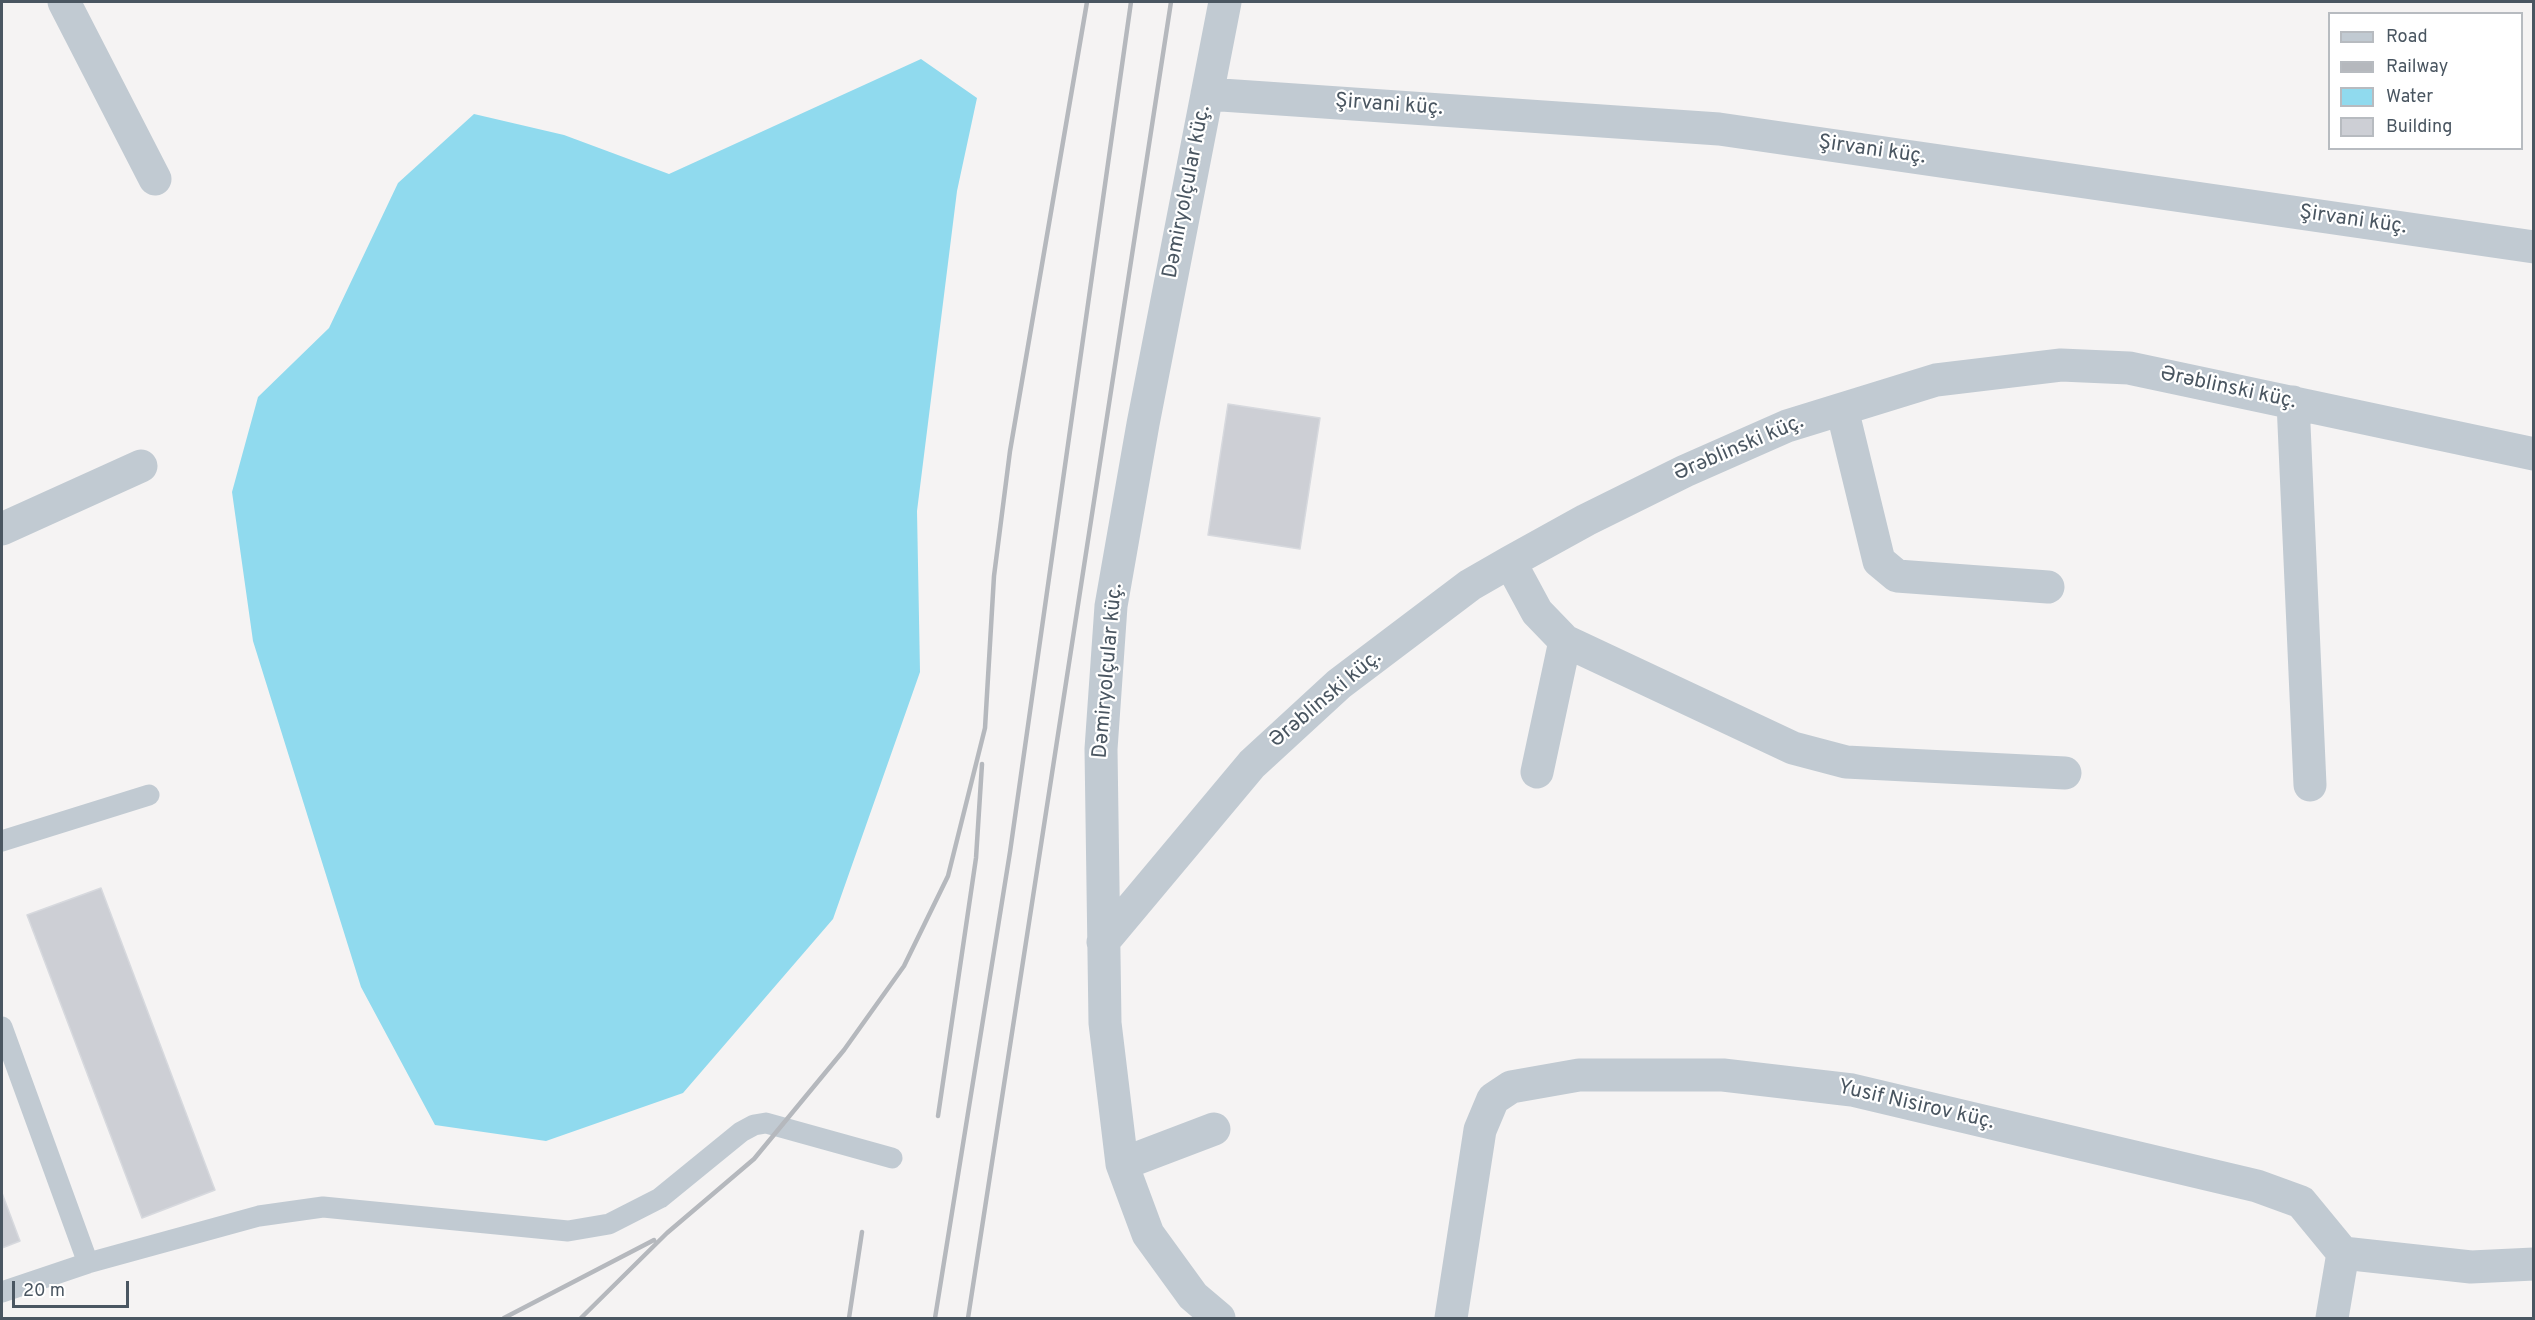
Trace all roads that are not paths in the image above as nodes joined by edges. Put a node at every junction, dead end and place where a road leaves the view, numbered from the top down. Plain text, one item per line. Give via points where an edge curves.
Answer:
1 (64, 2) edge
2 (1225, 2) edge
3 (1207, 94) junction
4 (155, 179) dead end
5 (2534, 247) edge
6 (2293, 402) junction
7 (1842, 409) junction
8 (2534, 454) edge
9 (141, 466) dead end
10 (2, 529) edge
11 (1510, 562) junction
12 (2048, 587) dead end
13 (1565, 641) junction
14 (1537, 772) dead end
15 (2065, 773) dead end
16 (2310, 785) dead end
17 (149, 795) dead end
18 (2, 842) edge
19 (1103, 942) junction
20 (2, 1027) edge
21 (1214, 1129) dead end
22 (892, 1158) dead end
23 (1122, 1164) junction
24 (2343, 1253) junction
25 (88, 1263) junction
26 (2534, 1264) edge
27 (2, 1292) edge
28 (1219, 1318) edge
29 (1452, 1318) edge
30 (2332, 1318) edge

1 - 4 street
2 - 3 street, Dəmiryolçular küç.
3 - 5 street, Şirvani küç. via 1719,129
3 - 19 street, Dəmiryolçular küç. via 1111,606 1101,749
6 - 7 street, Ərəblinski küç. via 2129,368 2061,365 1936,380
6 - 8 street, Ərəblinski küç.
6 - 16 street
7 - 11 street, Ərəblinski küç. via 1787,426 1685,471
7 - 12 street via 1879,561 1898,576
9 - 10 street
11 - 13 street via 1537,612
11 - 19 street, Ərəblinski küç. via 1470,585 1339,684 1252,764
13 - 14 street
13 - 15 street via 1793,748 1846,762
17 - 18 lane
19 - 23 street, Dəmiryolçular küç. via 1105,1023
20 - 25 lane
21 - 23 street
22 - 25 lane via 766,1123 741,1132 660,1198 609,1224 568,1231 323,1208 259,1216
23 - 28 street, Dəmiryolçular küç. via 1148,1234 1193,1296
24 - 26 street via 2471,1267
24 - 29 street, Yusif Nisirov küç. via 2301,1202 2257,1186 1852,1089 1723,1075 1579,1075 1511,1087 1493,1099 1480,1131
24 - 30 street
25 - 27 lane

